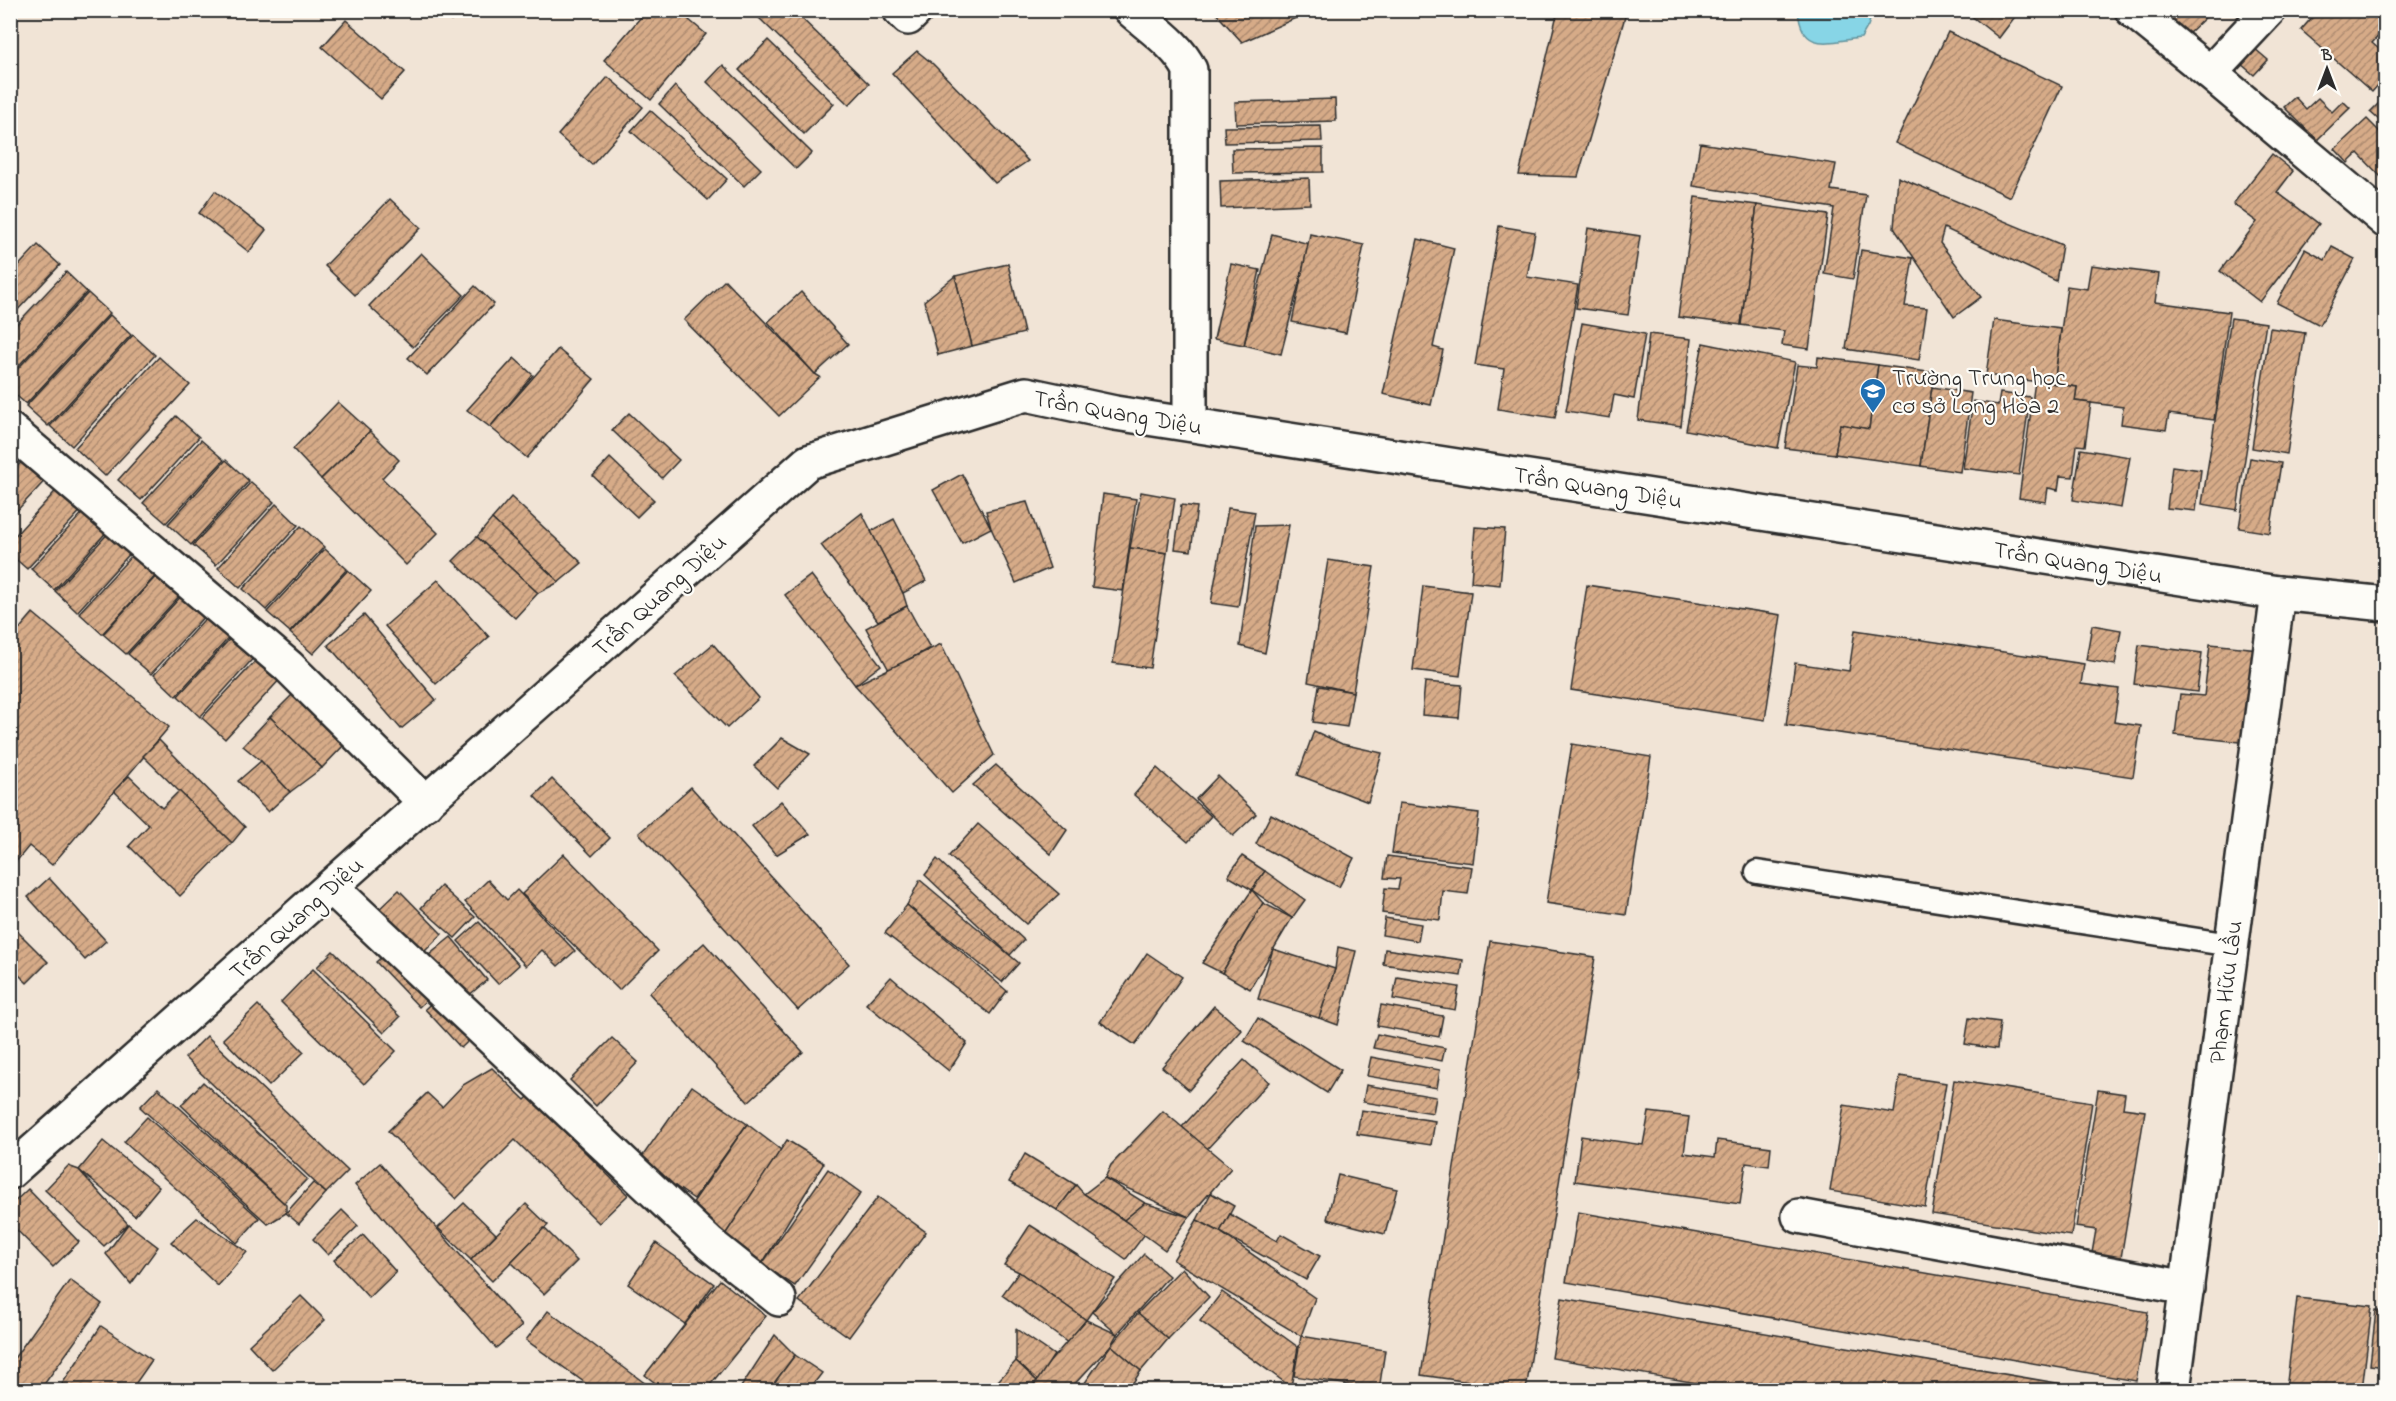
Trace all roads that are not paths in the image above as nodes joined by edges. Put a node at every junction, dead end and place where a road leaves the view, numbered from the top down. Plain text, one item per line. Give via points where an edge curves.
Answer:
1 (900, 10) edge
2 (916, 10) edge
3 (1131, 10) edge
4 (2132, 10) edge
5 (2269, 10) edge
6 (2210, 73) junction
7 (2385, 221) edge
8 (1190, 424) junction
9 (10, 430) edge
10 (2278, 592) junction
11 (2385, 604) edge
12 (426, 802) junction
13 (1757, 872) dead end
14 (331, 887) junction
15 (2231, 945) junction
16 (10, 1172) edge
17 (1799, 1216) dead end
18 (2187, 1288) junction
19 (779, 1299) dead end
20 (2173, 1390) edge

1 - 2 street via 909,18
3 - 8 street via 1176,50 1190,70
4 - 6 street
5 - 6 street
6 - 7 street
8 - 10 street, Trần Quang Diệu
8 - 12 street, Trần Quang Diệu via 1026,394 808,462
9 - 12 street via 288,666
10 - 11 street, Trần Quang Diệu
10 - 15 street, Phạm Hữu Lầu
12 - 14 street, Trần Quang Diệu
13 - 15 lane
14 - 16 street, Trần Quang Diệu
14 - 19 street via 710,1244
15 - 18 street, Phạm Hữu Lầu
17 - 18 street
18 - 20 street, Phạm Hữu Lầu

